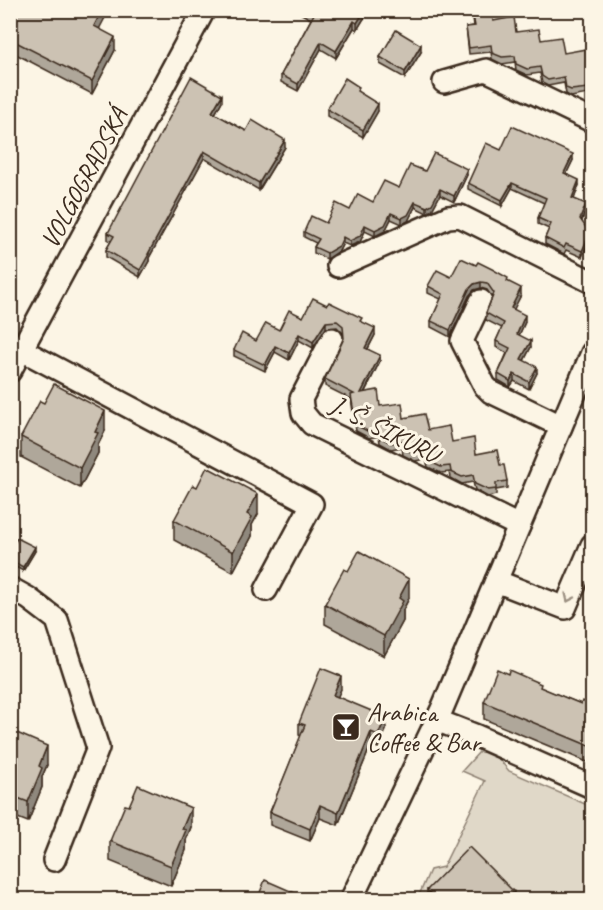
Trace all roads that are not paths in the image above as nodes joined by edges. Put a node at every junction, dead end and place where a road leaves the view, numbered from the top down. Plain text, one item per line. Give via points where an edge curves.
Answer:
1 (204, 10) edge
2 (444, 82) dead end
3 (592, 121) edge
4 (338, 266) dead end
5 (592, 282) edge
6 (481, 301) dead end
7 (332, 339) dead end
8 (22, 351) junction
9 (592, 353) edge
10 (10, 371) edge
11 (561, 426) junction
12 (519, 526) junction
13 (592, 545) edge
14 (496, 581) junction
15 (10, 588) edge
16 (266, 590) dead end
17 (435, 720) junction
18 (592, 787) edge
19 (54, 861) dead end
20 (351, 900) edge

1 - 8 street, VOLGOGRADSKÁ
2 - 3 street via 486,70
4 - 5 street via 448,217 460,216
6 - 11 street via 462,341 484,386
7 - 12 street, J. Š. ŠIKURU via 301,399 303,413 312,424
8 - 10 street, VOLGOGRADSKÁ
8 - 16 street via 312,504
9 - 11 street
11 - 12 street
12 - 14 street
13 -> 14 street via 565,608
14 - 17 street
15 - 19 street via 57,620 98,748
17 - 18 street
17 - 20 street

